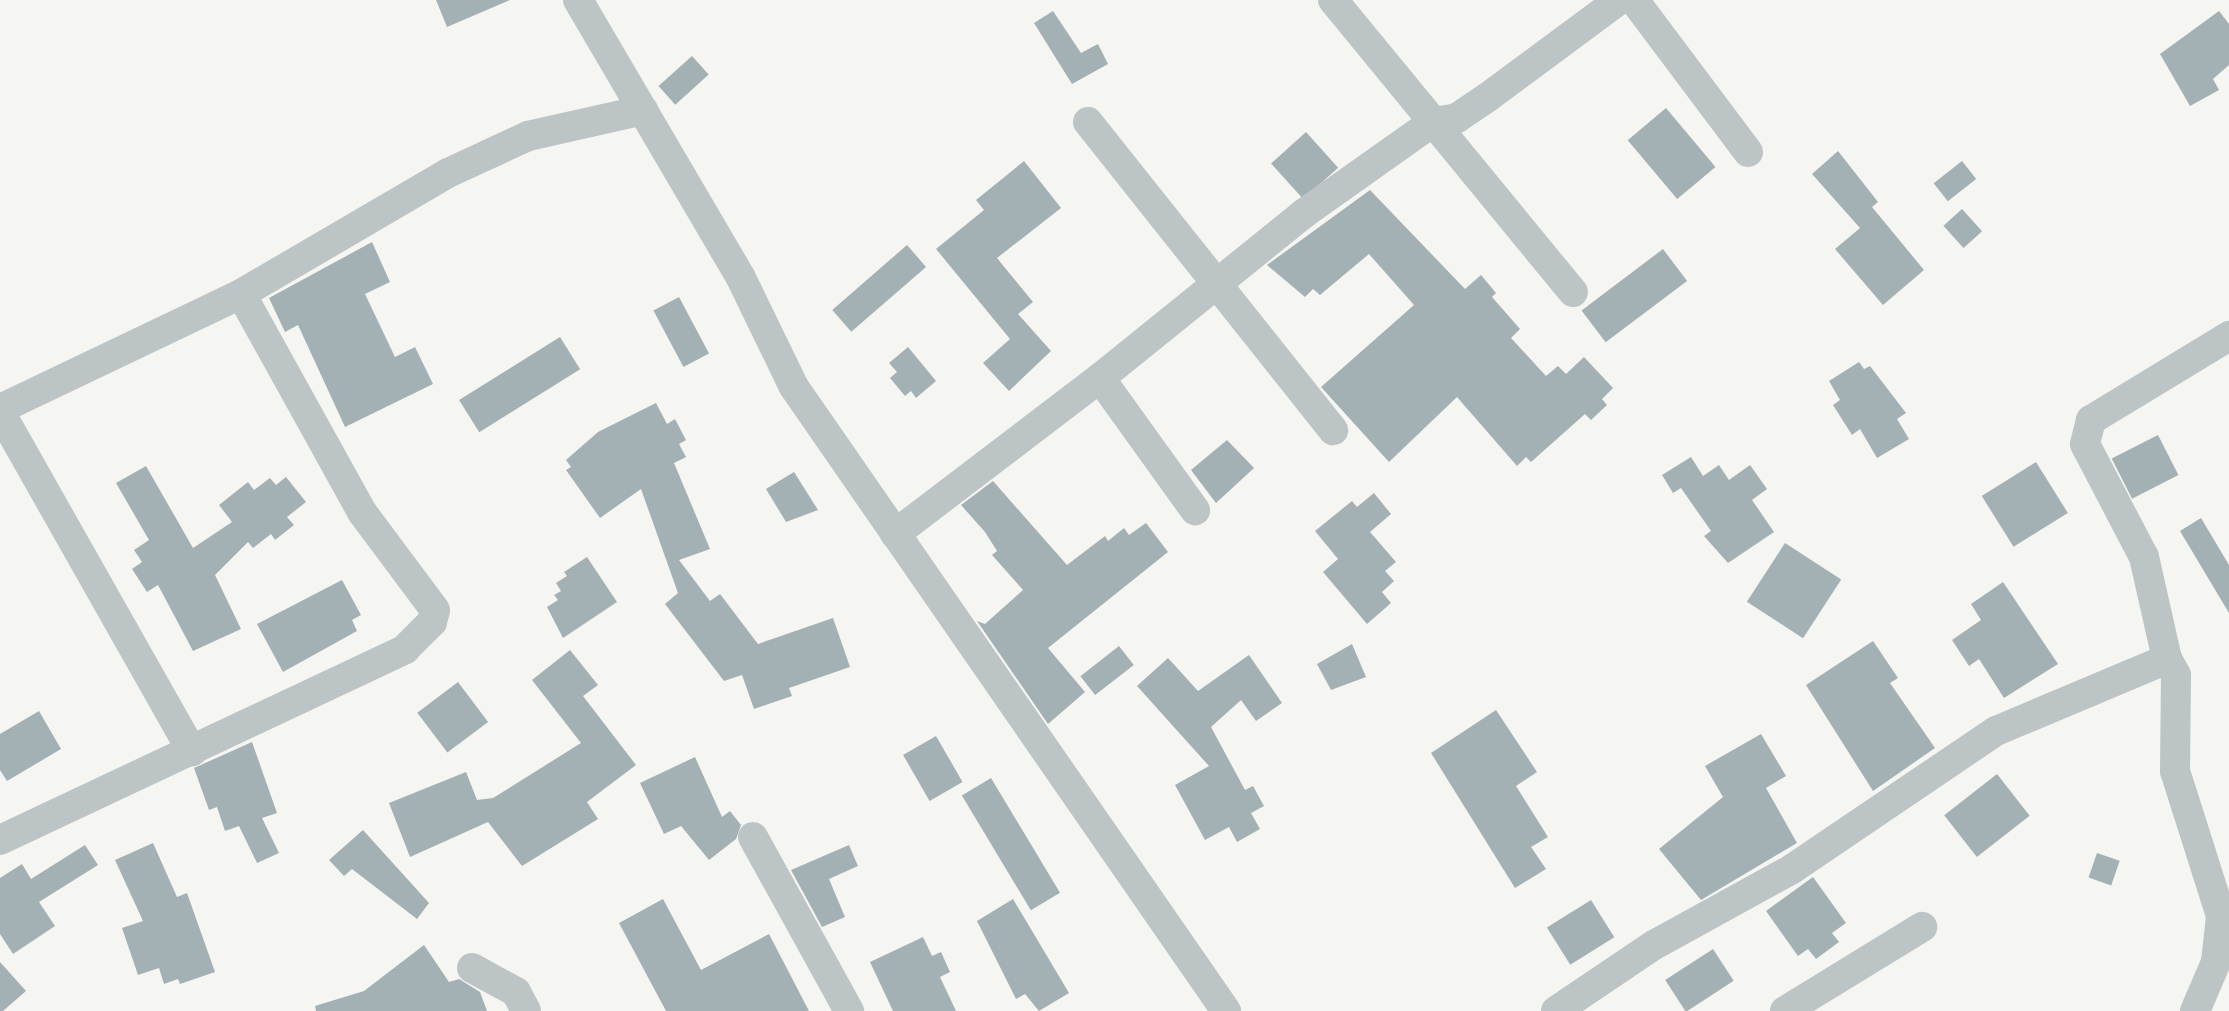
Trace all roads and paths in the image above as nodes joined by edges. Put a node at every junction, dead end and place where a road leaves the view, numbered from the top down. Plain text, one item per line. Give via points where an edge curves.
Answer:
1 (578, 0) edge
2 (1333, 0) edge
3 (1619, 0) edge
4 (1634, 0) edge
5 (643, 110) junction
6 (1088, 122) dead end
7 (1432, 122) junction
8 (1748, 152) dead end
9 (1218, 284) junction
10 (1573, 292) dead end
11 (241, 294) junction
12 (2229, 336) edge
13 (1100, 378) junction
14 (0, 411) edge
15 (1333, 430) dead end
16 (1195, 510) dead end
17 (895, 534) junction
18 (2167, 659) junction
19 (192, 752) junction
20 (753, 837) dead end
21 (0, 840) edge
22 (1922, 927) dead end
23 (472, 968) dead end
24 (526, 1011) edge
25 (849, 1011) edge
26 (1226, 1011) edge
27 (1556, 1011) edge
28 (1785, 1011) edge
29 (2195, 1011) edge

1 - 5 street
2 - 7 street
3 - 7 street via 1457,118
4 - 8 street
5 - 11 street via 508,146 448,173
5 - 17 street via 741,278 794,387
6 - 9 street
7 - 9 street via 1303,214
7 - 10 street
9 - 13 street
9 - 15 street
11 - 14 street
11 - 19 street via 362,512 435,610 422,635 405,649
12 - 18 street via 2091,420 2085,444 2144,557
13 - 16 street
13 - 17 street
14 - 19 street
17 - 26 street
18 - 27 street via 1996,731 1792,869 1654,945
18 - 29 street via 2176,675 2175,771 2221,916 2216,962
19 - 21 street
20 - 25 street
22 - 28 street
23 - 24 street via 516,992

